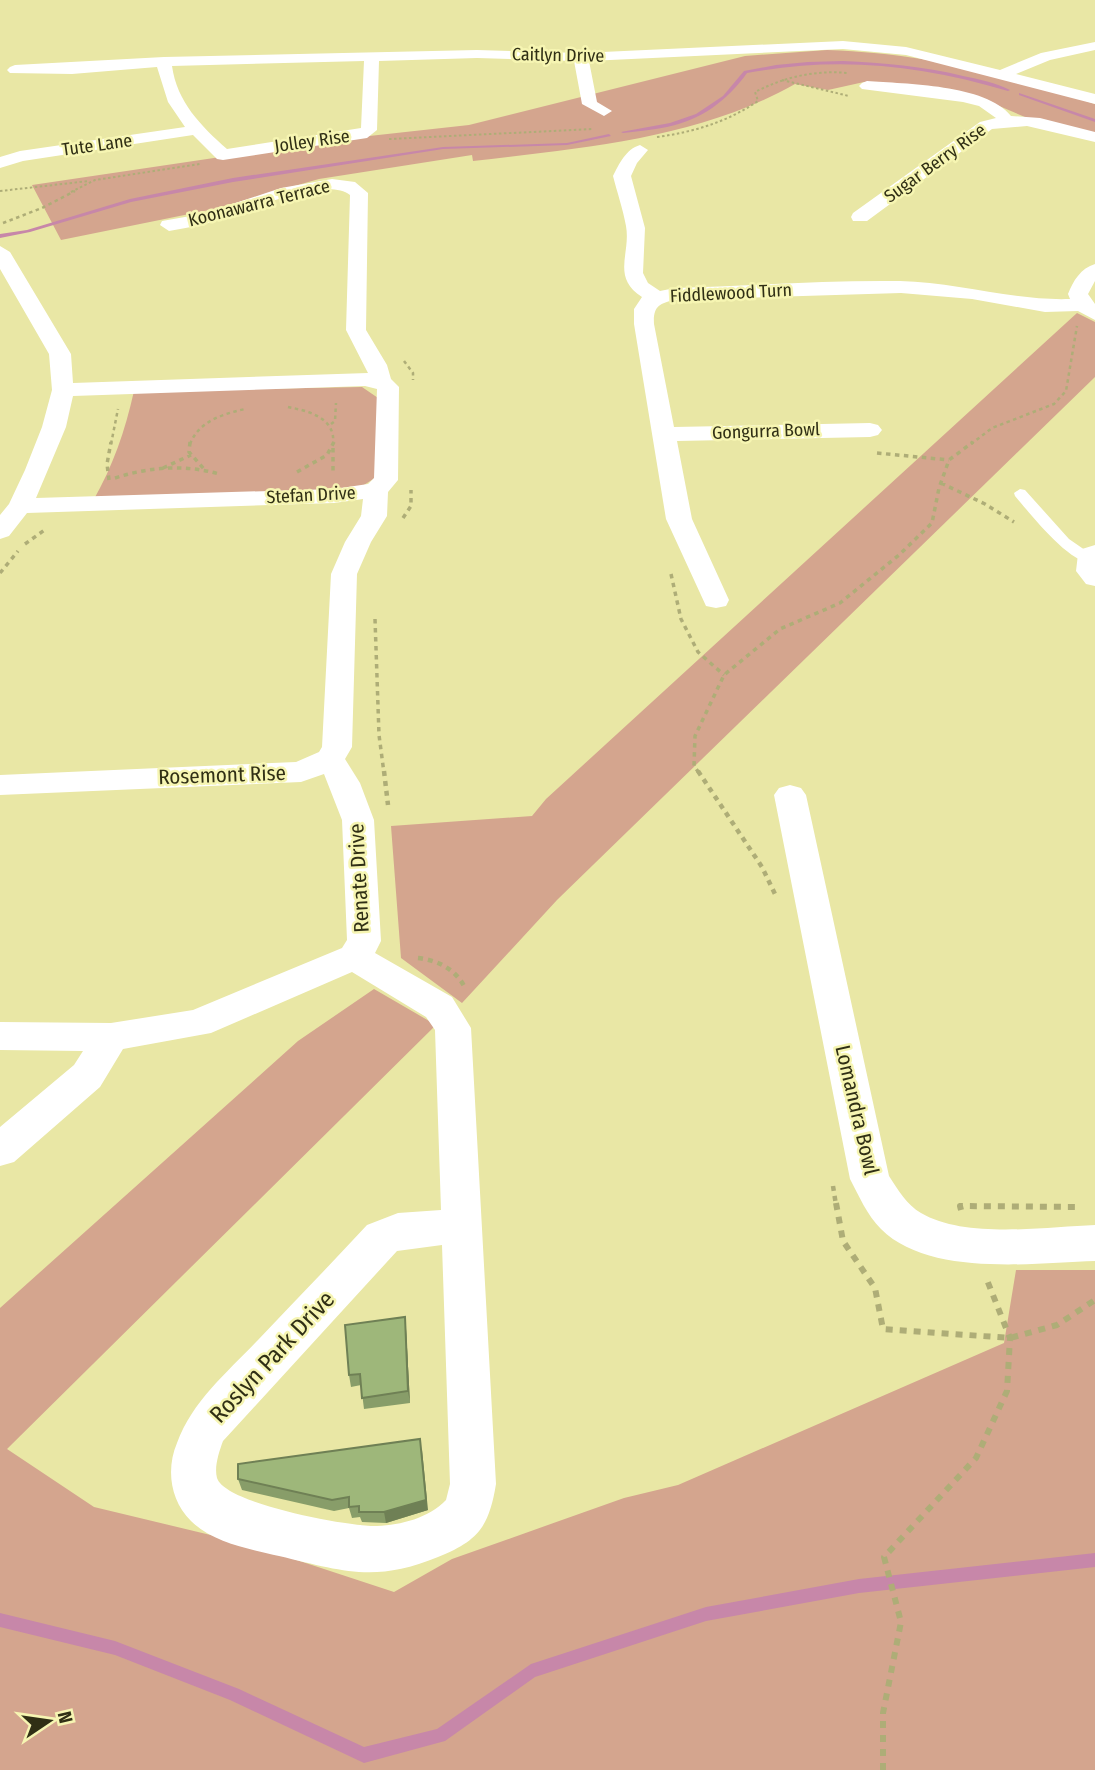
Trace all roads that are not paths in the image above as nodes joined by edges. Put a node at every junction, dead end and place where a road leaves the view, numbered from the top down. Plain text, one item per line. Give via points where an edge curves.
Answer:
1 (1095, 46) edge
2 (372, 57) junction
3 (581, 57) junction
4 (163, 62) junction
5 (7, 67) edge
6 (1004, 74) junction
7 (0, 78) edge
8 (867, 86) dead end
9 (1095, 99) edge
10 (570, 106) dead end
11 (1006, 119) junction
12 (196, 130) junction
13 (1095, 136) edge
14 (640, 150) dead end
15 (0, 163) edge
16 (860, 217) dead end
17 (169, 225) dead end
18 (3, 262) edge
19 (1095, 270) edge
20 (657, 298) junction
21 (1085, 314) edge
22 (381, 381) junction
23 (63, 390) junction
24 (870, 429) dead end
25 (663, 434) junction
26 (376, 490) junction
27 (1020, 493) dead end
28 (20, 506) junction
29 (0, 531) edge
30 (1093, 564) edge
31 (716, 600) dead end
32 (330, 759) junction
33 (0, 785) edge
34 (790, 795) dead end
35 (354, 957) junction
36 (0, 1036) edge
37 (111, 1037) junction
38 (0, 1150) edge
39 (460, 1226) junction
40 (1095, 1243) edge

1 - 6 street via 1045,56
2 - 3 street, Caitlyn Drive
2 - 4 street, Caitlyn Drive
2 - 12 street, Jolley Rise via 369,130 361,134 223,155
3 - 6 street, Caitlyn Drive via 843,45 906,51
3 - 10 street via 597,107
4 - 5 street, Caitlyn Drive via 72,69
4 - 12 street via 166,86
5 - 7 street
6 - 9 street, Caitlyn Drive
8 - 11 street via 967,98 996,108
11 - 13 street, Sugar Berry Rise
11 - 16 street, Sugar Berry Rise via 986,125
12 - 15 street, Tute Lane via 20,156
14 - 20 street via 622,176 636,228 634,274 640,287
17 - 22 street, Koonawarra Terrace via 307,187 335,183 356,188 356,330 378,362
18 - 23 street via 60,354
19 - 21 street via 1079,288
20 - 21 street, Fiddlewood Turn via 689,293 901,287 972,293
20 - 25 street, Fiddlewood Turn via 645,304 642,315
22 - 23 street
22 - 26 street, Stefan Drive via 388,387 386,480
23 - 28 street via 54,427
24 - 25 street, Gongurra Bowl
25 - 31 street, Fiddlewood Turn via 679,519
26 - 28 street, Stefan Drive via 334,496
26 - 32 street via 374,516 344,574 337,747
27 - 30 lane via 1064,542
28 - 29 street
32 - 33 street, Rosemont Rise via 301,772
32 - 35 street, Renate Drive via 345,783 358,820 364,941
34 - 40 street, Lomandra Bowl via 870,1179 884,1205 924,1236 973,1243
35 - 37 street via 198,1023
35 - 39 street, Roslyn Park Drive via 439,1007 453,1028
36 - 37 street
37 - 38 street via 87,1076
39 - 39 street, Roslyn Park Drive via 398,1231 382,1238 207,1426 195,1450 194,1478 200,1496 215,1510 240,1522 349,1549 410,1547 460,1522 473,1484

